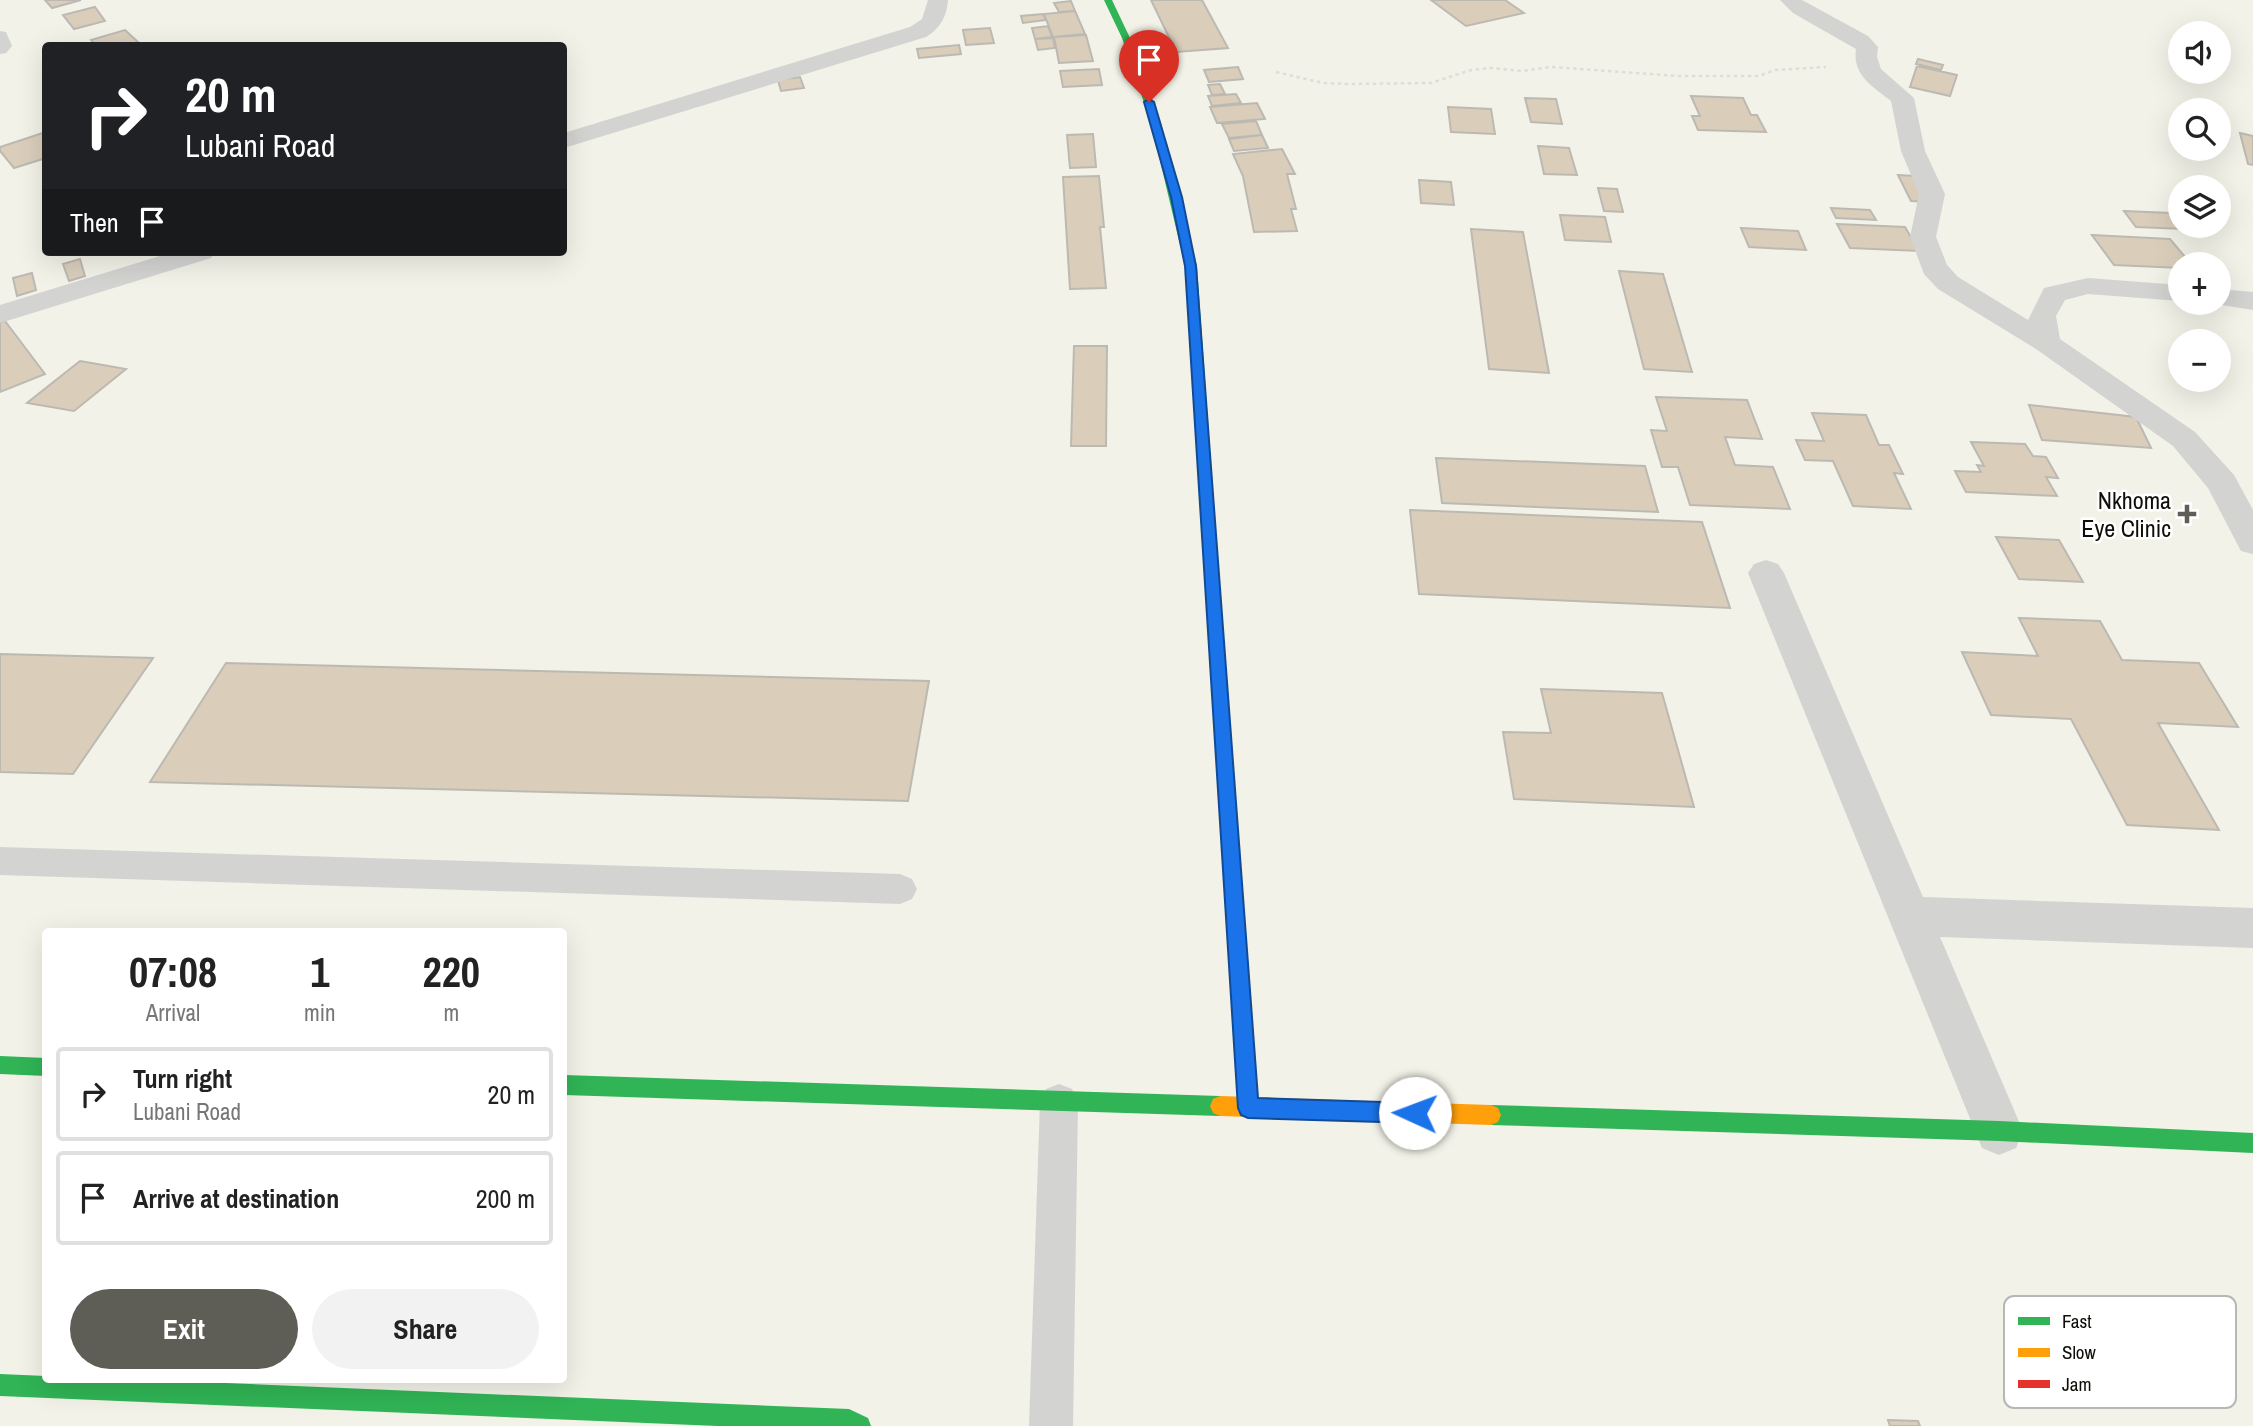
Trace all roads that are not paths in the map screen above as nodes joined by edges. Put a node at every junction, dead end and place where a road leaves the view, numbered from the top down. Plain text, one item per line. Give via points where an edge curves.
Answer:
1 (938, 0) edge
2 (1108, 0) edge
3 (1790, 0) edge
4 (0, 36) edge
5 (0, 49) edge
6 (567, 140) edge
7 (188, 256) edge
8 (2168, 292) edge
9 (2231, 298) edge
10 (2253, 301) edge
11 (0, 314) edge
12 (2046, 343) junction
13 (2253, 542) edge
14 (1766, 573) dead end
15 (0, 860) edge
16 (900, 889) dead end
17 (1908, 916) junction
18 (2253, 928) edge
19 (0, 1065) edge
20 (42, 1067) edge
21 (567, 1085) edge
22 (1059, 1102) junction
23 (1248, 1108) junction
24 (1999, 1130) junction
25 (2253, 1143) edge
26 (0, 1385) edge
27 (860, 1426) edge
28 (1051, 1426) edge

1 - 6 street via 930,25 918,32
2 - 23 main road via 1156,123 1191,266
3 - 12 street via 1867,47 1864,57 1869,72 1902,98 1913,151 1932,194 1923,237 1934,268 1958,290
4 - 5 lane
7 - 11 street
8 - 12 street via 2088,286 2054,294 2042,316
9 - 10 street
12 - 13 street via 2184,439 2222,483
14 - 17 street
15 - 16 lane
17 - 18 street
17 - 24 street
19 - 20 main road
21 - 22 main road
22 - 23 main road
22 - 28 lane
23 - 24 main road
24 - 25 main road
26 - 27 main road via 849,1420

